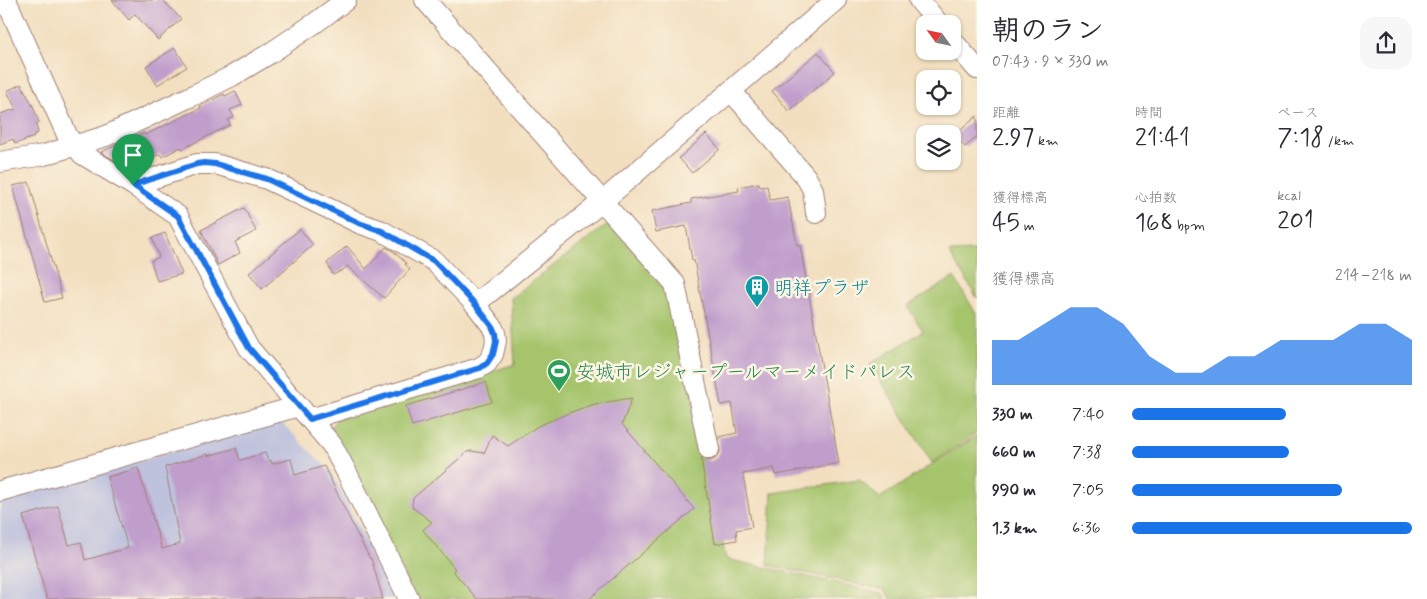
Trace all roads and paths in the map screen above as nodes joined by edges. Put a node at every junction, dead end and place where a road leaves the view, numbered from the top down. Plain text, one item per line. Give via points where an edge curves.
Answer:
1 (6, 0) edge
2 (346, 0) edge
3 (425, 0) edge
4 (836, 0) edge
5 (919, 0) edge
6 (932, 15) edge
7 (961, 50) edge
8 (977, 69) edge
9 (732, 91) junction
10 (74, 146) junction
11 (0, 162) edge
12 (133, 185) junction
13 (602, 201) junction
14 (816, 213) dead end
15 (475, 304) junction
16 (305, 412) junction
17 (710, 449) dead end
18 (0, 490) edge
19 (409, 599) edge

1 - 10 street
2 - 10 street via 232,76 106,136
3 - 13 street
4 - 9 street
5 - 6 street
7 - 8 street
9 - 13 street
9 - 14 street via 806,177 813,190
10 - 11 street
10 - 12 street
12 - 15 street via 204,163 267,179 382,231 434,261
12 - 16 street via 178,216 249,348
13 - 15 street
13 - 17 street via 675,284
15 - 16 street via 492,326 496,341 493,354 480,368
16 - 18 street
16 - 19 street via 332,445 348,473

